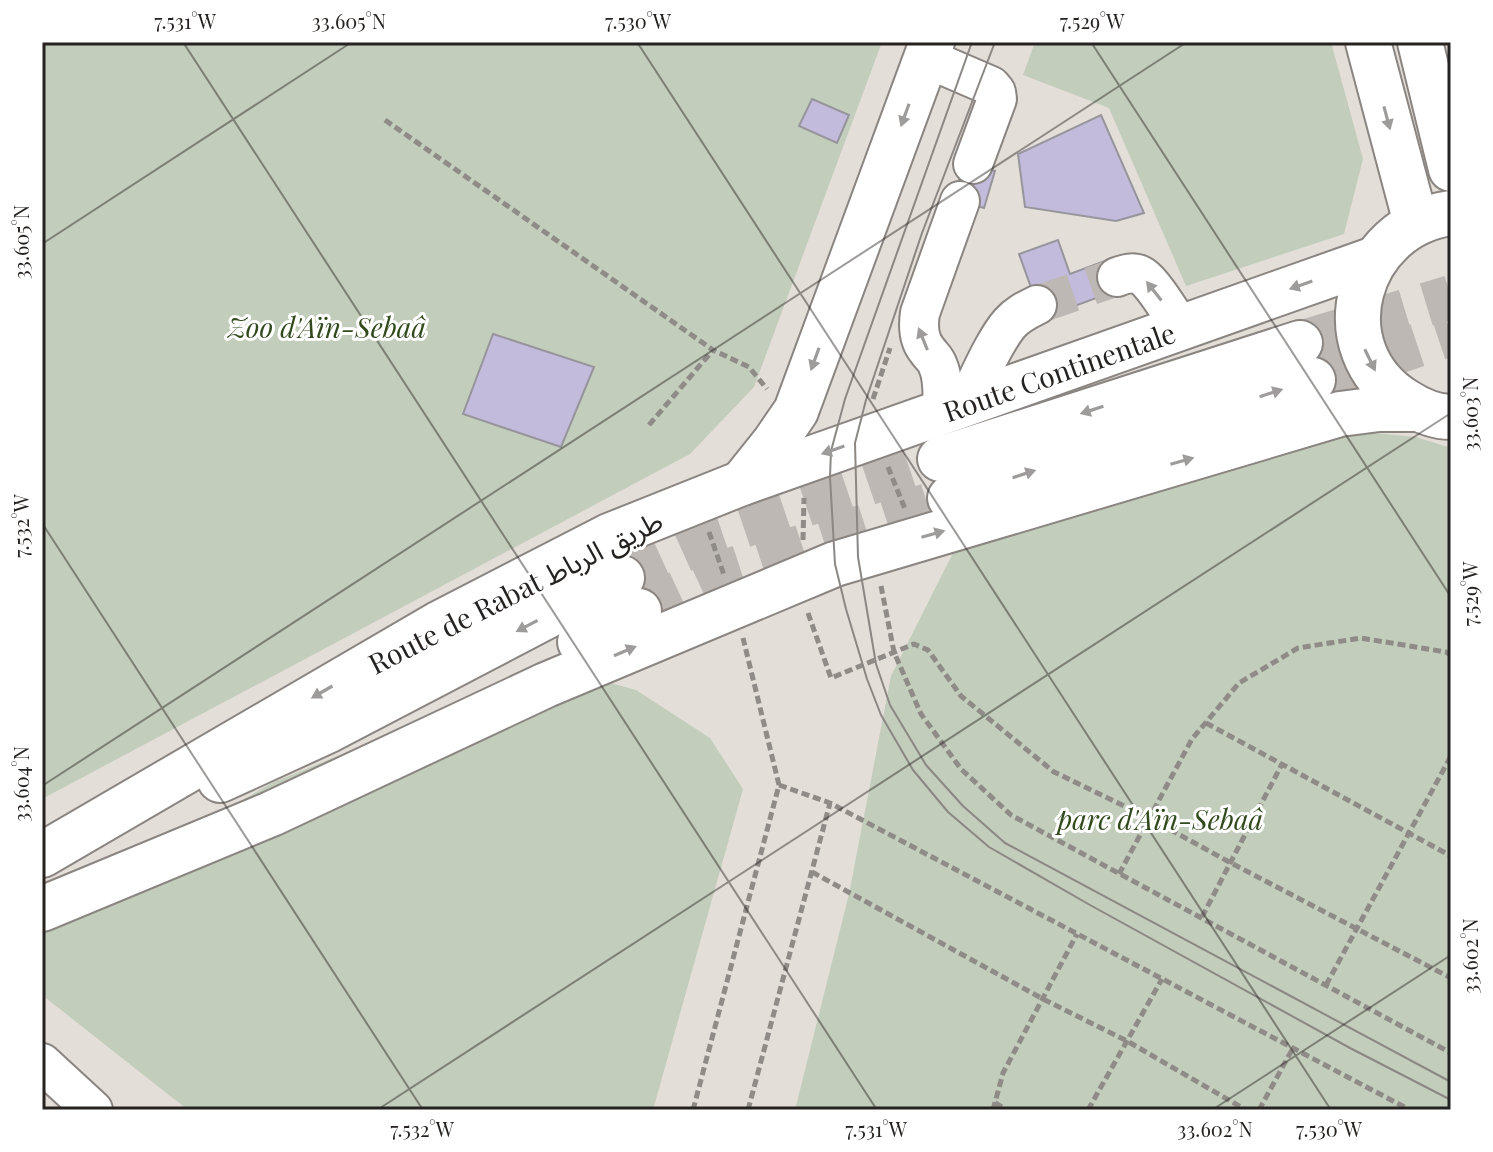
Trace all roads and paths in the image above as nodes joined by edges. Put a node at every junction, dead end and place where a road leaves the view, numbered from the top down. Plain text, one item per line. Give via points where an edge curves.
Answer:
1 (1368, 42) edge
2 (1420, 42) edge
3 (929, 50) edge
4 (385, 120) dead end
5 (973, 164) dead end
6 (1451, 169) edge
7 (960, 201) dead end
8 (1434, 218) edge
9 (1375, 259) junction
10 (1117, 277) tunnel mouth
11 (1037, 305) tunnel mouth
12 (1181, 328) junction
13 (713, 350) junction
14 (1306, 362) tunnel mouth
15 (769, 391) dead end
16 (954, 407) junction
17 (1434, 413) edge
18 (649, 425) dead end
19 (945, 479) tunnel mouth
20 (742, 483) junction
21 (893, 582) dead end
22 (735, 605) junction
23 (894, 652) junction
24 (1451, 655) edge
25 (1206, 722) junction
26 (1451, 756) edge
27 (1282, 764) junction
28 (779, 785) junction
29 (830, 803) junction
30 (1149, 818) junction
31 (1409, 833) junction
32 (42, 855) edge
33 (1451, 856) edge
34 (1231, 863) junction
35 (42, 867) edge
36 (812, 872) junction
37 (1119, 875) junction
38 (42, 907) edge
39 (1202, 917) junction
40 (1357, 928) junction
41 (1077, 934) junction
42 (1451, 978) edge
43 (1162, 979) junction
44 (1326, 985) junction
45 (1043, 999) junction
46 (1127, 1041) junction
47 (1293, 1048) junction
48 (1451, 1053) edge
49 (44, 1071) edge
50 (994, 1106) edge
51 (93, 1110) edge
52 (693, 1110) edge
53 (748, 1110) edge
54 (1007, 1110) edge
55 (1088, 1110) edge
56 (1246, 1110) edge
57 (1259, 1110) edge
58 (1410, 1110) edge

1 -> 8 main road
2 - 6 main road
3 - 5 street via 996,92
3 -> 20 main road, Route de Rabat طريق الرباط via 796,411
4 - 13 path
16 -> 7 street via 918,325
8 - 9 main road via 1393,238
9 -> 12 main road, Route Continentale
9 -> 17 main road via 1358,306 1366,356 1396,395
12 -> 10 street via 1141,275
11 - 16 street via 1011,322
12 - 16 main road, Route Continentale
13 - 15 path via 749,367
13 - 18 path
14 - 19 main road
16 -> 20 main road, Route Continentale
22 -> 17 main road via 858,557 1340,414 1379,409
20 -> 32 main road, Route de Rabat طريق الرباط via 609,536 440,623
21 - 23 path via 881,586
22 - 28 path
38 -> 22 main road via 271,814 546,685
23 - 30 path via 914,644 928,650 961,696 1054,772
23 - 37 path via 921,714 961,769 1011,815
24 - 25 path via 1361,638 1298,648 1239,683
25 - 27 path
25 - 30 path
26 - 31 path
27 - 31 path
27 - 34 path
28 - 29 path
28 - 52 path
29 - 36 path
29 - 41 path
30 - 34 path
30 - 37 path
31 - 33 path
31 - 40 path
34 - 39 path
34 - 40 path
38 -> 35 main road via 246,801 557,654 630,595 237,772
36 - 45 path
36 - 53 path
37 - 39 path
39 - 44 path
40 - 42 path
40 - 44 path
41 - 43 path
41 - 45 path
43 - 46 path
43 - 47 path
44 - 48 path
45 - 46 path
45 - 50 path via 1003,1073
46 - 55 path
46 - 56 path
47 - 57 path
47 - 58 path
49 - 51 street
50 - 54 path

